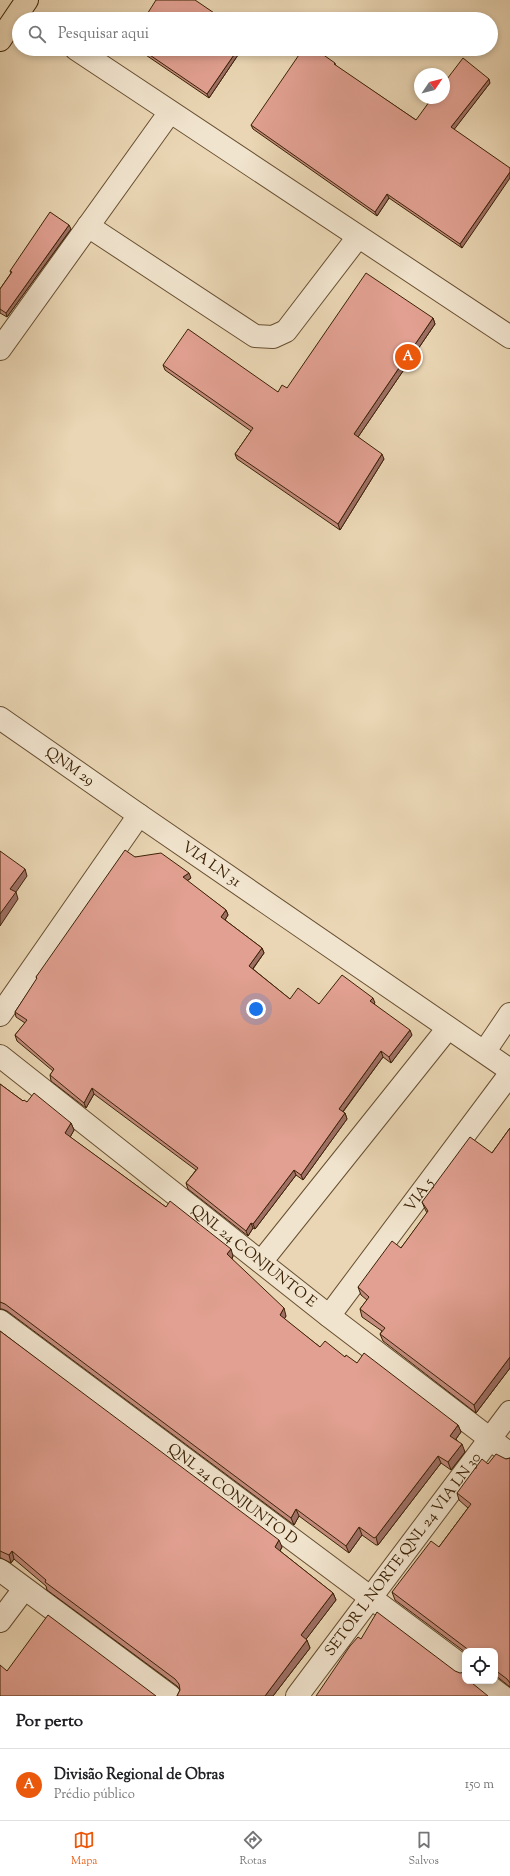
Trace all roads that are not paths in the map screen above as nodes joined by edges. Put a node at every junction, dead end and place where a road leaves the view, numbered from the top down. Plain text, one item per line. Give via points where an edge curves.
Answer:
1 (12, 26) edge
2 (0, 40) edge
3 (86, 56) edge
4 (170, 112) junction
5 (88, 226) junction
6 (358, 237) junction
7 (510, 337) edge
8 (0, 349) edge
9 (0, 718) edge
10 (139, 815) junction
11 (510, 1014) edge
12 (0, 1015) edge
13 (448, 1028) junction
14 (485, 1051) junction
15 (0, 1056) edge
16 (510, 1070) edge
17 (510, 1074) edge
18 (261, 1262) junction
19 (330, 1316) junction
20 (0, 1321) edge
21 (510, 1412) edge
22 (489, 1438) junction
23 (510, 1454) edge
24 (0, 1570) edge
25 (24, 1589) junction
26 (371, 1598) junction
27 (0, 1621) edge
28 (462, 1666) edge
29 (486, 1684) edge
30 (170, 1696) edge
31 (297, 1696) edge
32 (502, 1696) edge

1 - 2 main road
3 - 4 street
4 - 5 street
4 - 6 street
5 - 6 street via 255,336 273,337 286,331
5 - 8 street
6 - 7 street
9 - 10 street, QNM 29
10 - 12 street
10 - 13 street, VIA LN 31
11 - 14 street
13 - 14 street, VIA LN 31
13 - 18 street
14 - 16 street, VIA LN 31
15 - 18 street, QNL 24 CONJUNTO E
17 - 19 street, VIA 5
18 - 19 street, QNL 24 CONJUNTO E
19 - 22 street, QNL 24 CONJUNTO E
20 - 26 street, QNL 24 CONJUNTO D
21 - 22 street, SETOR L NORTE QNL 24 VIA LN 30
22 - 23 street, QNL 24 CONJUNTO E
22 - 26 street, SETOR L NORTE QNL 24 VIA LN 30
24 - 25 street
25 - 27 street
25 - 30 street
26 - 28 street, QNL 24 CONJUNTO D
26 - 31 street, SETOR L NORTE QNL 24 VIA LN 30
29 - 32 street

